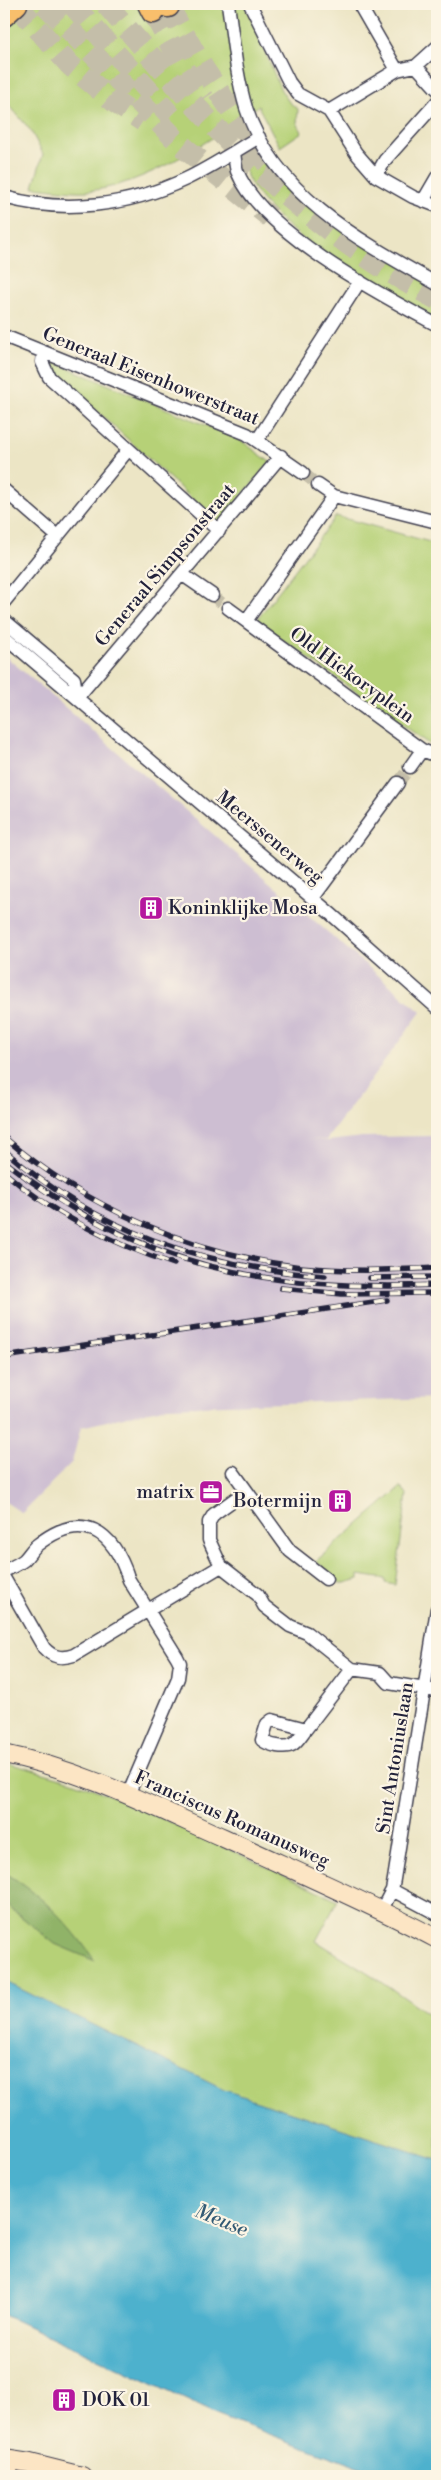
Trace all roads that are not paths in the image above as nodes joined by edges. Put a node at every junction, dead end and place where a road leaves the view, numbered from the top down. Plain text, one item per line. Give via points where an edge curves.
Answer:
1 (16, 4) edge
2 (228, 4) edge
3 (250, 4) edge
4 (359, 4) edge
5 (4, 15) edge
6 (437, 47) edge
7 (416, 66) junction
8 (397, 70) junction
9 (437, 90) edge
10 (437, 102) edge
11 (329, 111) junction
12 (259, 137) junction
13 (234, 152) junction
14 (376, 176) junction
15 (437, 177) edge
16 (4, 196) edge
17 (423, 201) junction
18 (437, 206) edge
19 (360, 281) junction
20 (437, 284) edge
21 (437, 326) edge
22 (4, 336) edge
23 (42, 352) junction
24 (258, 439) junction
25 (128, 450) junction
26 (281, 456) junction
27 (303, 473) tunnel mouth
28 (318, 485) tunnel mouth
29 (4, 490) edge
30 (334, 496) junction
31 (437, 522) edge
32 (219, 531) junction
33 (57, 536) junction
34 (183, 575) junction
35 (212, 595) tunnel mouth
36 (4, 602) edge
37 (228, 608) tunnel mouth
38 (4, 620) edge
39 (246, 621) junction
40 (4, 636) edge
41 (77, 698) junction
42 (422, 750) junction
43 (437, 756) edge
44 (410, 767) tunnel mouth
45 (398, 783) tunnel mouth
46 (313, 898) junction
47 (437, 1008) edge
48 (233, 1472) dead end
49 (246, 1491) junction
50 (220, 1566) junction
51 (4, 1571) edge
52 (4, 1578) edge
53 (326, 1579) dead end
54 (437, 1609) edge
55 (148, 1610) junction
56 (352, 1669) junction
57 (431, 1690) edge
58 (306, 1729) dead end
59 (4, 1754) edge
60 (128, 1795) junction
61 (392, 1890) junction
62 (381, 1911) junction
63 (437, 1914) edge
64 (437, 1939) edge
65 (4, 2459) edge
66 (4, 2475) edge
67 (10, 2476) edge
68 (82, 2476) edge

1 - 5 highway
2 - 12 street via 242,93
3 - 11 street via 289,82 298,94
4 - 8 street
6 - 7 street
7 - 8 street
7 - 9 street
8 - 11 street
10 - 14 street via 385,160
11 - 14 street via 356,154
12 - 13 street
12 - 20 street via 282,172 311,203
13 - 16 street via 180,182 117,202 50,206
13 - 19 street via 239,175 259,204 311,250
14 - 17 street
15 - 17 street
17 - 18 street
19 - 21 street
19 - 24 street
22 - 23 street, Generaal Eisenhowerstraat
23 - 24 street, Generaal Eisenhowerstraat
23 - 25 street via 42,362 49,377
24 - 26 street, Generaal Eisenhowerstraat
25 - 32 street
25 - 33 street
26 - 27 street
26 - 32 street, Generaal Simpsonstraat
28 - 30 street
29 - 33 street
30 - 31 street
30 - 39 street
32 - 34 street, Generaal Simpsonstraat
33 - 36 street
34 - 35 street
34 - 41 street, Generaal Simpsonstraat
37 - 39 street, Old Hickoryplein
38 - 41 street via 74,679
39 - 42 street, Old Hickoryplein
40 - 41 street, Meerssenerweg
41 - 46 street, Meerssenerweg
42 - 43 street, Old Hickoryplein
42 - 44 street
45 - 46 street
46 - 47 street, Meerssenerweg
48 - 49 street
49 - 50 street via 214,1514 209,1522 210,1540
49 - 53 street via 290,1551
50 - 55 street
50 - 56 street via 258,1595 264,1606 290,1626 307,1633
51 - 55 street via 24,1560 36,1545 69,1527 83,1526 104,1536
52 - 55 street via 44,1648 57,1658 74,1655
54 - 57 street, Sint Antoniuslaan
55 - 60 street via 180,1663 180,1671
56 - 57 street via 380,1673 389,1684
56 - 58 street
57 - 61 street, Sint Antoniuslaan
59 - 60 street, Franciscus Romanusweg via 66,1770
60 - 62 street, Franciscus Romanusweg
61 - 62 street, Sint Antoniuslaan
61 - 63 street
62 - 64 street, Franciscus Romanusweg
65 - 68 street via 30,2462
66 - 67 street

